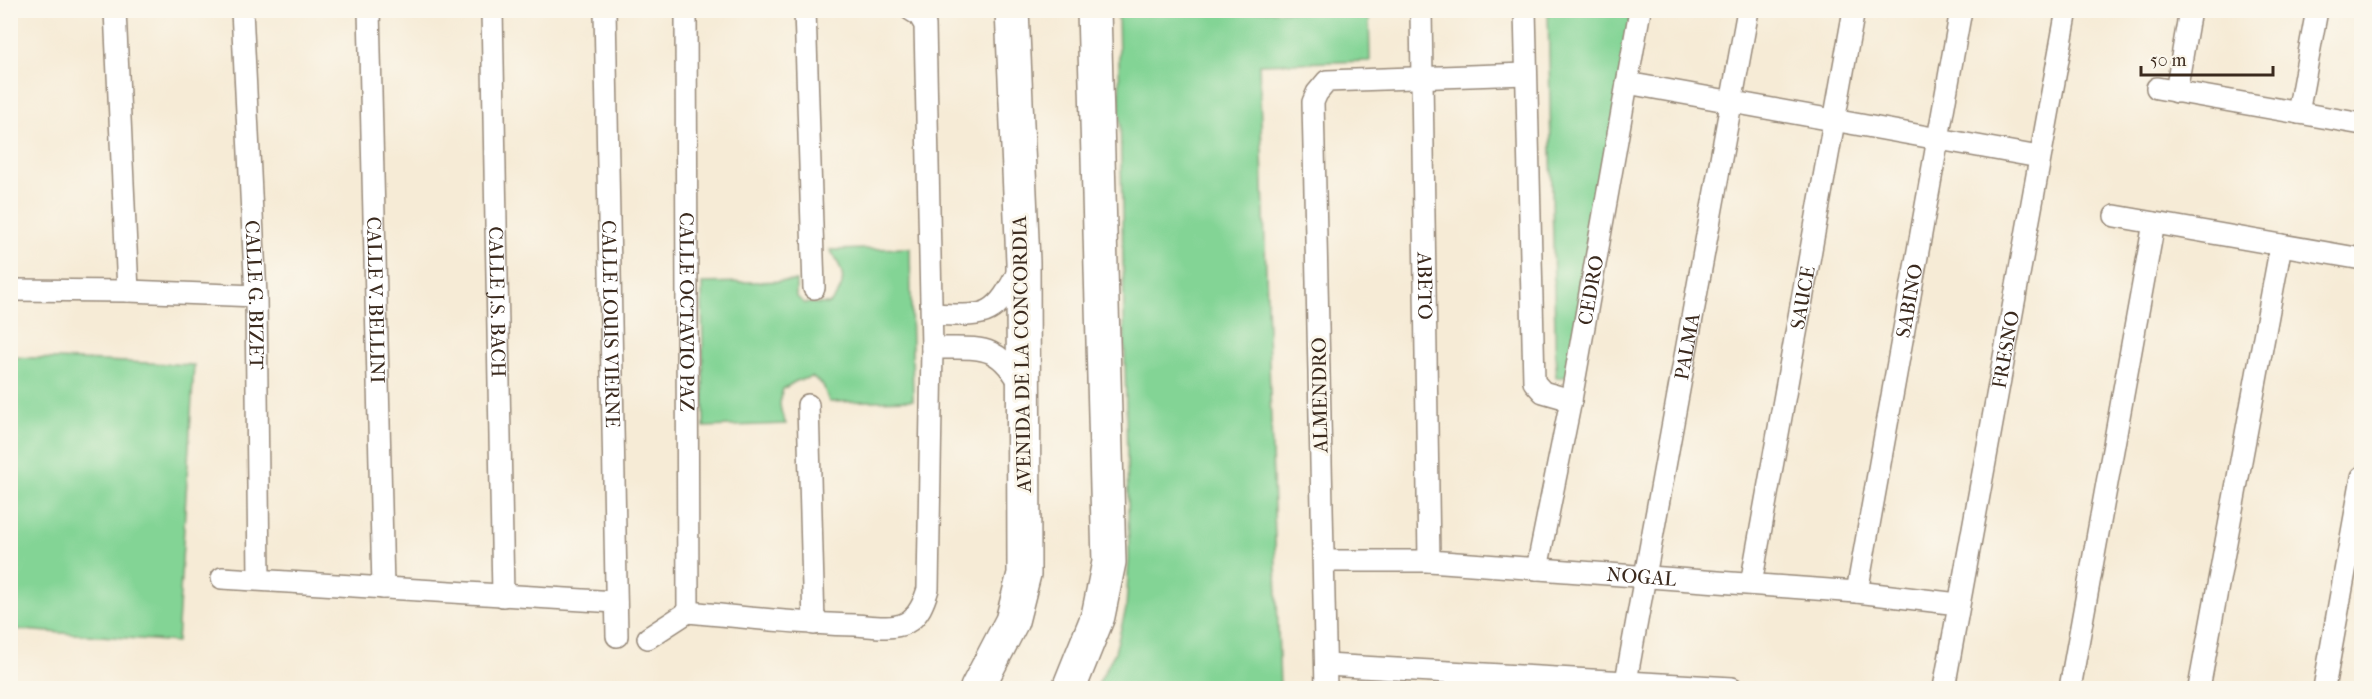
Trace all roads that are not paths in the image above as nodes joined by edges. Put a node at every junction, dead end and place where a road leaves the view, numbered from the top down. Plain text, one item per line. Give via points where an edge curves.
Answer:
1 (115, 10) edge
2 (242, 10) edge
3 (369, 10) edge
4 (492, 10) edge
5 (605, 10) edge
6 (686, 10) edge
7 (805, 10) edge
8 (911, 10) edge
9 (1012, 10) edge
10 (1094, 10) edge
11 (1421, 10) edge
12 (1525, 10) edge
13 (1640, 10) edge
14 (1748, 10) edge
15 (1854, 10) edge
16 (1961, 10) edge
17 (2067, 10) edge
18 (2190, 10) edge
19 (2317, 10) edge
20 (1526, 74) junction
21 (1422, 77) junction
22 (1627, 83) junction
23 (1732, 102) junction
24 (2298, 113) junction
25 (1835, 120) junction
26 (2361, 124) edge
27 (1939, 139) junction
28 (2039, 157) junction
29 (2115, 216) dead end
30 (2154, 222) junction
31 (2281, 245) junction
32 (2361, 259) edge
33 (1023, 262) junction
34 (814, 288) dead end
35 (10, 290) edge
36 (128, 291) junction
37 (256, 296) junction
38 (932, 314) junction
39 (932, 348) junction
40 (1024, 391) junction
41 (1571, 400) junction
42 (808, 405) dead end
43 (2361, 477) edge
44 (1324, 561) junction
45 (1429, 561) junction
46 (1537, 569) junction
47 (1646, 576) junction
48 (222, 578) dead end
49 (259, 579) junction
50 (1751, 584) junction
51 (383, 588) junction
52 (1857, 592) junction
53 (503, 596) junction
54 (616, 602) junction
55 (1958, 604) junction
56 (688, 612) junction
57 (814, 624) junction
58 (617, 636) dead end
59 (648, 638) dead end
60 (1326, 665) junction
61 (1626, 681) junction
62 (977, 688) edge
63 (1069, 688) edge
64 (1326, 688) edge
65 (1732, 688) edge
66 (1944, 688) edge
67 (2070, 688) edge
68 (2199, 688) edge
69 (2324, 688) edge

1 - 36 street
2 - 37 street, CALLE G. BIZET
3 - 51 street, CALLE V. BELLINI
4 - 53 street, CALLE J.S. BACH
5 - 54 street, CALLE LOUIS VIERNE
6 - 56 street, CALLE OCTAVIO PAZ
7 - 34 street
8 - 38 street via 925,25
9 - 33 main road, AVENIDA DE LA CONCORDIA
10 - 63 main road via 1109,562 1098,616
11 - 21 street, ABETO
12 - 20 street
13 - 22 street, CEDRO
14 - 23 street, PALMA
15 - 25 street, SAUCE
16 - 27 street, SABINO
17 - 28 street, FRESNO
18 - 24 street via 2167,90
19 - 24 street
20 - 21 street
20 - 41 street via 1534,382 1544,392
21 - 44 street, ALMENDRO via 1328,81 1313,102
21 - 45 street, ABETO
22 - 23 street
22 - 41 street, CEDRO
23 - 25 street
23 - 47 street, PALMA
24 - 26 street
25 - 27 street
25 - 50 street, SAUCE
27 - 28 street
27 - 52 street, SABINO
28 - 55 street, FRESNO
29 - 30 street
30 - 31 street
30 - 67 street
31 - 32 street
31 - 68 street
33 - 38 street via 999,304 986,314
33 - 40 main road, AVENIDA DE LA CONCORDIA
35 - 36 street
36 - 37 street
37 - 49 street, CALLE G. BIZET
38 - 39 street
39 - 40 street via 987,350 1012,368
39 - 57 street via 928,589 918,612 906,622 889,626
40 - 62 main road, AVENIDA DE LA CONCORDIA via 1024,574 1012,621
41 - 46 street, CEDRO
42 - 57 street
43 - 69 street
44 - 45 street, NOGAL
44 - 60 street, ALMENDRO
45 - 46 street, NOGAL
46 - 47 street, NOGAL
47 - 50 street, NOGAL
47 - 61 street, PALMA
48 - 49 street
49 - 51 street
50 - 52 street, NOGAL
51 - 53 street
52 - 55 street, NOGAL
53 - 54 street
54 - 58 street, CALLE LOUIS VIERNE
55 - 66 street, FRESNO
56 - 57 street
56 - 59 street
60 - 61 street
60 - 64 street, ALMENDRO
61 - 65 street

